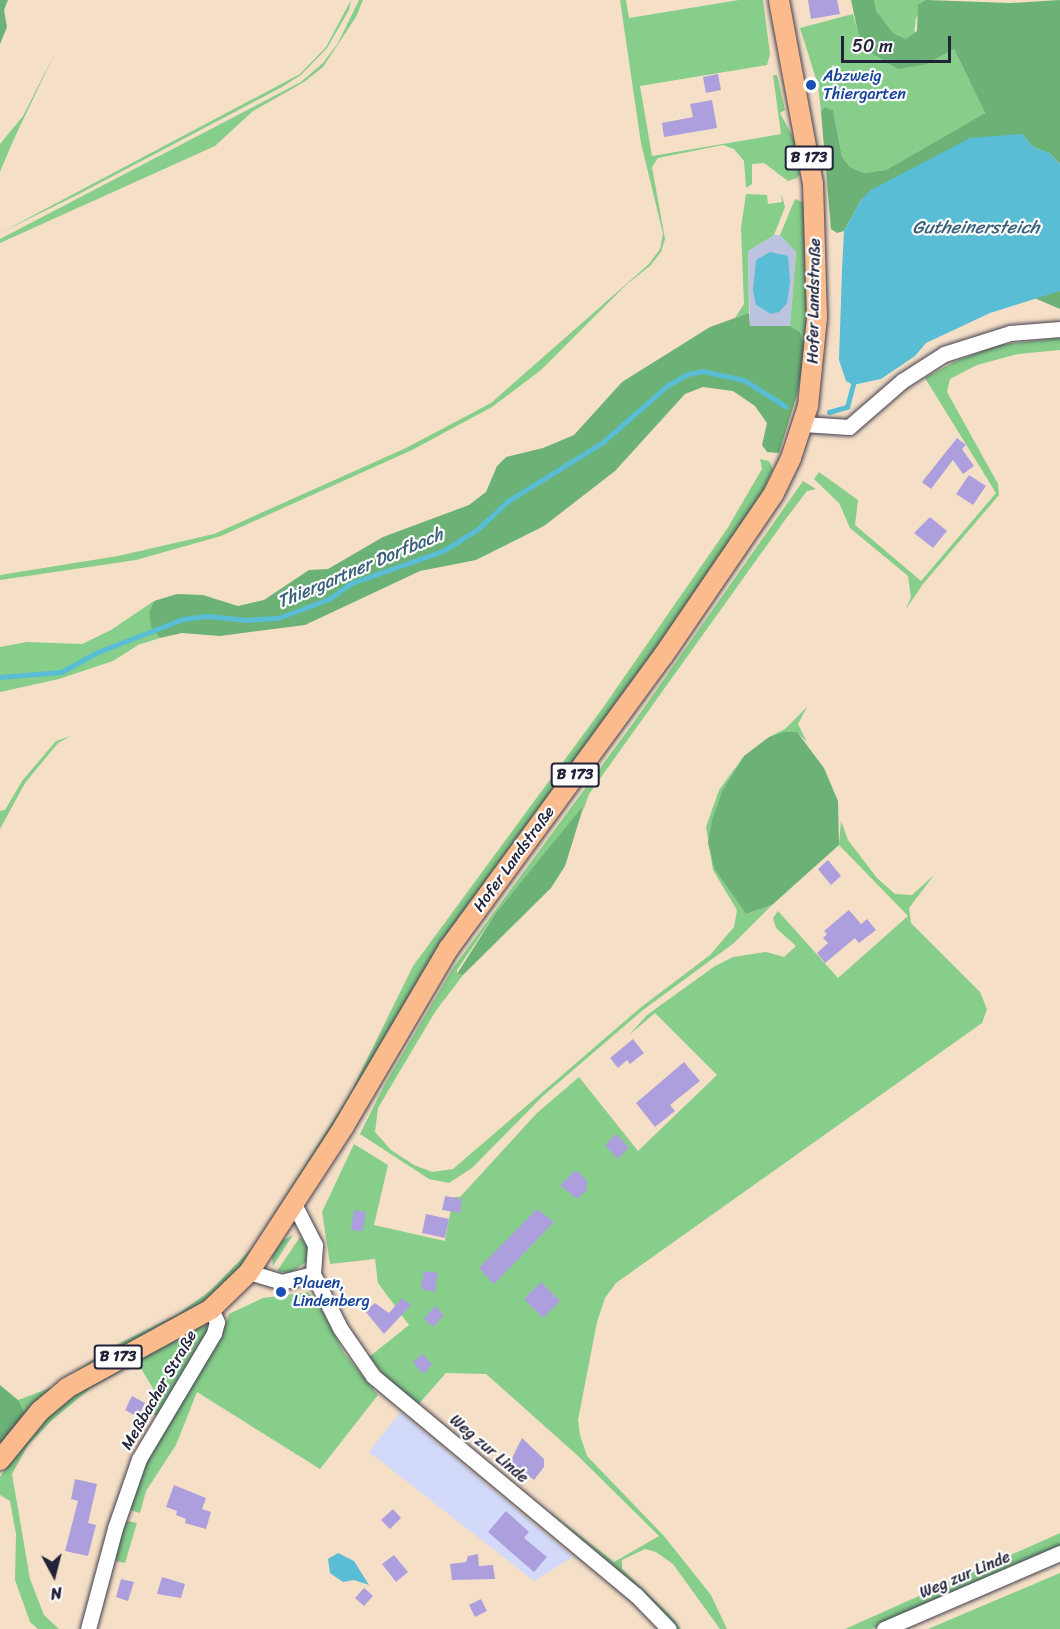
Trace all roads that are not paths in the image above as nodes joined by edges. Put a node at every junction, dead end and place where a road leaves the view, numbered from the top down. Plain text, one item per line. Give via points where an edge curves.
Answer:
1 (779, 0) edge
2 (1060, 329) edge
3 (803, 424) junction
4 (295, 1206) junction
5 (249, 1272) junction
6 (313, 1274) junction
7 (212, 1309) junction
8 (0, 1460) edge
9 (1060, 1553) edge
10 (88, 1629) edge
11 (669, 1629) edge
12 (884, 1629) edge

1 - 3 main road, Hofer Landstraße / B 173 via 813,184 816,343
2 - 3 street via 1010,333 944,354 902,381 849,427
3 - 4 main road, Hofer Landstraße / B 173 via 791,458 757,520 663,656 449,948
4 - 5 main road, Hofer Landstraße / B 173
4 - 6 street, Weg zur Linde via 315,1245
5 - 6 street via 281,1282
5 - 7 main road, Hofer Landstraße / B 173
6 - 11 street, Weg zur Linde via 340,1328 373,1376 636,1595
7 - 8 main road, Hofer Landstraße / B 173 via 67,1388 40,1411
7 - 10 street, Meßbacher Straße via 217,1322 214,1333 139,1459 115,1528
9 - 12 street, Weg zur Linde

